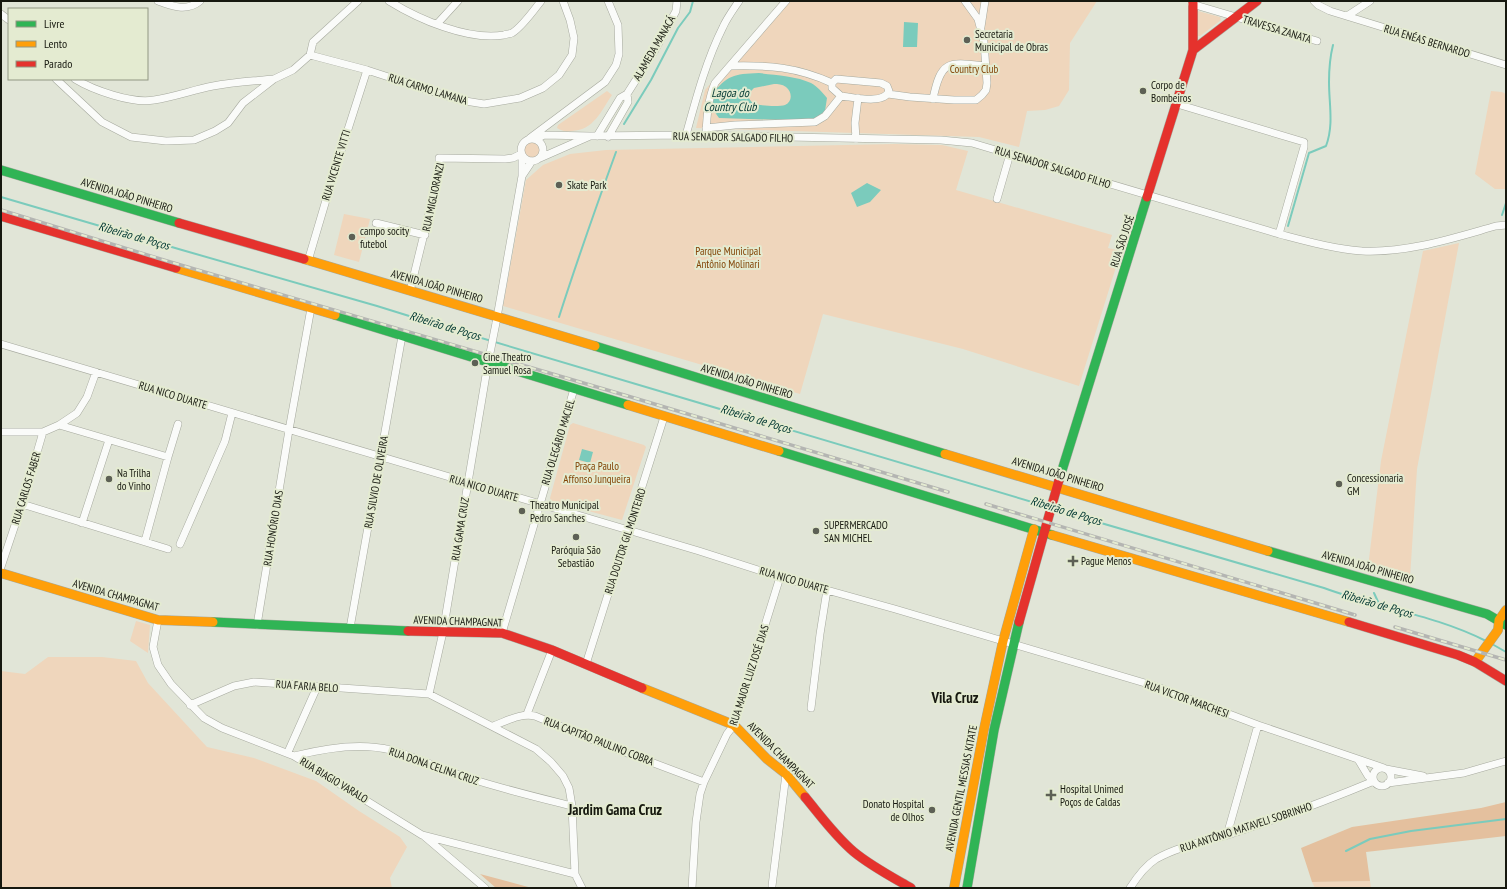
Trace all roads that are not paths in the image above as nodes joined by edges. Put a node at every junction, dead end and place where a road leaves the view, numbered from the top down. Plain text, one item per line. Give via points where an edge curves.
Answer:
1 (158, 1) edge
2 (200, 1) edge
3 (358, 1) edge
4 (389, 1) edge
5 (458, 1) edge
6 (541, 1) edge
7 (563, 1) edge
8 (608, 1) edge
9 (678, 1) edge
10 (739, 1) edge
11 (786, 1) edge
12 (965, 1) edge
13 (986, 1) edge
14 (1257, 1) edge
15 (1314, 1) edge
16 (1370, 1) edge
17 (1193, 2) edge
18 (1238, 16) junction
19 (1347, 16) junction
20 (437, 24) junction
21 (981, 27) junction
22 (1317, 41) dead end
23 (1193, 50) junction
24 (310, 55) junction
25 (1506, 65) edge
26 (730, 66) junction
27 (986, 66) junction
28 (367, 70) junction
29 (274, 79) junction
30 (57, 80) edge
31 (77, 80) edge
32 (832, 83) junction
33 (627, 94) junction
34 (888, 94) junction
35 (841, 96) junction
36 (858, 98) junction
37 (933, 99) junction
38 (1177, 104) junction
39 (706, 128) junction
40 (686, 135) junction
41 (593, 136) junction
42 (705, 136) junction
43 (608, 137) junction
44 (534, 139) junction
45 (856, 139) junction
46 (1010, 154) junction
47 (522, 155) junction
48 (540, 158) junction
49 (532, 161) junction
50 (1, 170) edge
51 (522, 176) junction
52 (1148, 196) junction
53 (997, 199) dead end
54 (1, 216) edge
55 (376, 223) dead end
56 (1506, 225) edge
57 (1279, 234) junction
58 (425, 236) junction
59 (308, 261) junction
60 (410, 291) junction
61 (311, 308) junction
62 (497, 316) junction
63 (402, 336) junction
64 (1, 344) edge
65 (488, 363) junction
66 (96, 372) junction
67 (574, 389) junction
68 (232, 413) junction
69 (664, 417) junction
70 (178, 424) dead end
71 (59, 425) junction
72 (289, 430) junction
73 (1, 432) edge
74 (43, 432) junction
75 (110, 440) junction
76 (168, 457) junction
77 (380, 457) junction
78 (468, 483) junction
79 (1056, 491) junction
80 (22, 504) junction
81 (540, 504) junction
82 (82, 523) junction
83 (629, 531) junction
84 (1039, 531) junction
85 (144, 541) junction
86 (180, 544) dead end
87 (168, 549) dead end
88 (1, 567) edge
89 (1, 573) edge
90 (780, 577) junction
91 (827, 590) junction
92 (158, 620) junction
93 (1503, 622) edge
94 (257, 625) junction
95 (350, 628) junction
96 (443, 632) junction
97 (502, 633) junction
98 (1003, 641) junction
99 (1013, 644) junction
100 (552, 650) junction
101 (1475, 662) junction
102 (586, 664) junction
103 (1506, 682) edge
104 (317, 687) junction
105 (429, 694) junction
106 (190, 705) junction
107 (812, 708) dead end
108 (527, 714) junction
109 (734, 725) junction
110 (1258, 725) junction
111 (493, 726) junction
112 (984, 728) junction
113 (994, 730) junction
114 (291, 754) junction
115 (1359, 760) junction
116 (1506, 761) edge
117 (1384, 769) junction
118 (1366, 773) junction
119 (786, 774) junction
120 (1429, 777) junction
121 (1374, 781) junction
122 (704, 782) junction
123 (1388, 783) junction
124 (1362, 786) junction
125 (572, 806) junction
126 (969, 813) junction
127 (980, 816) junction
128 (422, 835) junction
129 (1228, 835) junction
130 (575, 874) junction
131 (772, 886) dead end
132 (485, 888) edge
133 (582, 888) edge
134 (692, 888) edge
135 (911, 888) edge
136 (954, 888) edge
137 (966, 888) edge
138 (1130, 888) edge

1 - 2 street via 180,7 191,7
3 - 24 street via 313,42
4 - 20 street via 407,12
5 - 20 street
6 - 20 street via 512,33 494,37 459,32
7 - 28 street, RUA CARMO LAMANA via 574,38 572,55 559,75 544,88 520,98 484,104 459,100
8 - 44 street via 618,25 616,65 605,82
9 - 33 street, ALAMEDA MANACÁ via 676,11 655,50
10 - 40 street via 723,27 710,57
11 - 26 street
12 - 21 street
13 - 21 street
14 - 18 main road
15 - 19 street, RUA ENÉAS BERNARDO via 1330,11
16 - 19 street
17 - 18 street, TRAVESSA ZANATA
17 - 23 main road, RUA SÃO JOSÉ
18 - 22 street, TRAVESSA ZANATA
18 - 23 main road
19 - 25 street, RUA ENÉAS BERNARDO
21 - 27 street
23 - 38 main road, RUA SÃO JOSÉ
24 - 28 street, RUA CARMO LAMANA
24 - 29 street via 293,70
26 - 32 street via 786,68 815,75
26 - 39 street via 712,90
27 - 37 street via 947,65 940,72
27 - 37 street via 987,87 976,100
28 - 59 street, RUA VICENTE VITTI
29 - 30 street via 243,103 228,123 215,131 194,140 166,141 131,137 102,122
29 - 31 street via 214,85 153,101 116,96
32 - 34 street via 838,79 881,83 888,88
32 - 35 street via 832,88
33 - 41 street, ALAMEDA MANACÁ via 620,98
33 - 43 street, ALAMEDA MANACÁ via 628,102
34 - 36 street via 879,99
34 - 37 street
35 - 36 street
35 - 39 street via 825,116 815,122
36 - 45 street
38 - 52 main road, RUA SÃO JOSÉ
38 - 57 street via 1303,142 1304,147
39 - 42 street
40 - 42 street, RUA SENADOR SALGADO FILHO
40 - 43 street, RUA SENADOR SALGADO FILHO
41 - 43 street, RUA SENADOR SALGADO FILHO
41 - 44 street, RUA SENADOR SALGADO FILHO via 544,135
41 - 48 street
42 - 45 street, RUA SENADOR SALGADO FILHO
44 - 47 street via 524,141 520,151
44 - 48 street via 542,144 543,152
45 - 46 street, RUA SENADOR SALGADO FILHO via 972,143
46 - 52 street, RUA SENADOR SALGADO FILHO
46 - 53 street
47 - 49 street via 528,161
47 - 51 street
47 - 58 street, RUA MIGLIORANZI via 513,158 439,158 439,173
48 - 49 street
49 - 51 street
50 - 59 main road, AVENIDA JOÃO PINHEIRO
51 - 62 street, RUA GAMA CRUZ
52 - 57 street, RUA SENADOR SALGADO FILHO
52 - 79 main road, RUA SÃO JOSÉ
54 - 61 main road
55 - 58 street
56 - 57 street, RUA SENADOR SALGADO FILHO via 1424,246 1391,250 1362,251
58 - 60 street, RUA MIGLIORANZI
59 - 60 main road, AVENIDA JOÃO PINHEIRO
60 - 62 main road, AVENIDA JOÃO PINHEIRO
61 - 63 main road
61 - 72 street, RUA HONÓRIO DIAS
62 - 65 street, RUA GAMA CRUZ
62 - 79 main road, AVENIDA JOÃO PINHEIRO
63 - 65 main road
63 - 77 street, RUA SILVIO DE OLIVEIRA
64 - 66 street, RUA NICO DUARTE
65 - 67 main road
65 - 78 street, RUA GAMA CRUZ
66 - 68 street, RUA NICO DUARTE
66 - 71 street via 87,397 77,413
67 - 69 main road
67 - 81 street, RUA OLEGÁRIO MACIEL
68 - 72 street, RUA NICO DUARTE
68 - 86 street via 225,441
69 - 83 street, RUA DOUTOR GIL MONTEIRO
69 - 84 main road
70 - 76 street
71 - 74 street
71 - 75 street
72 - 77 street, RUA NICO DUARTE
72 - 94 street, RUA HONÓRIO DIAS
73 - 74 street
74 - 80 street, RUA CARLOS FABER
75 - 76 street
75 - 82 street
76 - 85 street
77 - 78 street, RUA NICO DUARTE
77 - 95 street, RUA SILVIO DE OLIVEIRA
78 - 81 street, RUA NICO DUARTE
78 - 96 street, RUA GAMA CRUZ
79 - 84 main road, RUA SÃO JOSÉ via 1046,522
79 - 93 main road, AVENIDA JOÃO PINHEIRO via 1487,614
80 - 82 street
80 - 88 street, RUA CARLOS FABER
81 - 83 street, RUA NICO DUARTE
81 - 97 street, RUA OLEGÁRIO MACIEL
82 - 85 street
83 - 90 street, RUA NICO DUARTE
83 - 102 street, RUA DOUTOR GIL MONTEIRO
84 - 98 main road, AVENIDA GENTIL MESSIAS KITATE
84 - 99 main road, AVENIDA GENTIL MESSIAS KITATE
84 - 101 main road via 1297,606
85 - 87 street
89 - 92 main road, AVENIDA CHAMPAGNAT
90 - 91 street, RUA NICO DUARTE
90 - 109 street, RUA MAJOR LUIZ JOSÉ DIAS
91 - 98 street, RUA NICO DUARTE
91 - 107 street
92 - 94 main road, AVENIDA CHAMPAGNAT
92 - 106 street, RUA BIAGIO VARALO via 153,647 158,665
93 - 101 main road
94 - 95 main road, AVENIDA CHAMPAGNAT
95 - 96 main road, AVENIDA CHAMPAGNAT
96 - 97 main road, AVENIDA CHAMPAGNAT
96 - 105 street, RUA GAMA CRUZ
97 - 100 main road, AVENIDA CHAMPAGNAT
98 - 99 street, RUA NICO DUARTE
98 - 112 main road, AVENIDA GENTIL MESSIAS KITATE
99 - 110 street, RUA VICTOR MARCHESI via 1155,686
99 - 113 main road, AVENIDA GENTIL MESSIAS KITATE
100 - 102 main road, AVENIDA CHAMPAGNAT
100 - 108 street
101 - 103 main road
102 - 109 main road, AVENIDA CHAMPAGNAT
104 - 105 street, RUA FARIA BELO
104 - 106 street, RUA FARIA BELO via 254,682 234,686
104 - 114 street
105 - 111 street
106 - 114 street, RUA BIAGIO VARALO via 204,718 222,728
108 - 111 street
108 - 122 street, RUA CAPITÃO PAULINO COBRA
109 - 119 main road, AVENIDA CHAMPAGNAT via 767,759
109 - 122 street, RUA MAJOR LUIZ JOSÉ DIAS via 727,734
110 - 115 street, RUA VICTOR MARCHESI
110 - 129 street
111 - 125 street via 536,749 551,762 569,788
112 - 113 main road
112 - 126 main road, AVENIDA GENTIL MESSIAS KITATE
113 - 127 main road, AVENIDA GENTIL MESSIAS KITATE
114 - 125 street, RUA DONA CELINA CRUZ via 343,748 370,747 390,750 475,780
114 - 128 street, RUA BIAGIO VARALO
115 - 117 street, RUA VICTOR MARCHESI
115 - 118 street
116 - 120 street via 1464,773
117 - 120 street, RUA VICTOR MARCHESI
117 - 121 street via 1375,771
117 - 123 street via 1391,776
118 - 121 street
118 - 124 street
119 - 131 street
119 - 135 main road, AVENIDA CHAMPAGNAT via 838,837 854,852
120 - 123 street
121 - 123 street via 1380,786
121 - 124 street, RUA ANTÔNIO MATAVELI SOBRINHO
122 - 134 street, RUA MAJOR LUIZ JOSÉ DIAS via 696,822
124 - 129 street, RUA ANTÔNIO MATAVELI SOBRINHO
125 - 130 street
126 - 127 main road
126 - 136 main road, AVENIDA GENTIL MESSIAS KITATE
127 - 137 main road, AVENIDA GENTIL MESSIAS KITATE
128 - 130 street, RUA BIAGIO VARALO
128 - 132 street
129 - 138 street, RUA ANTÔNIO MATAVELI SOBRINHO via 1166,854 1149,864
130 - 133 street

